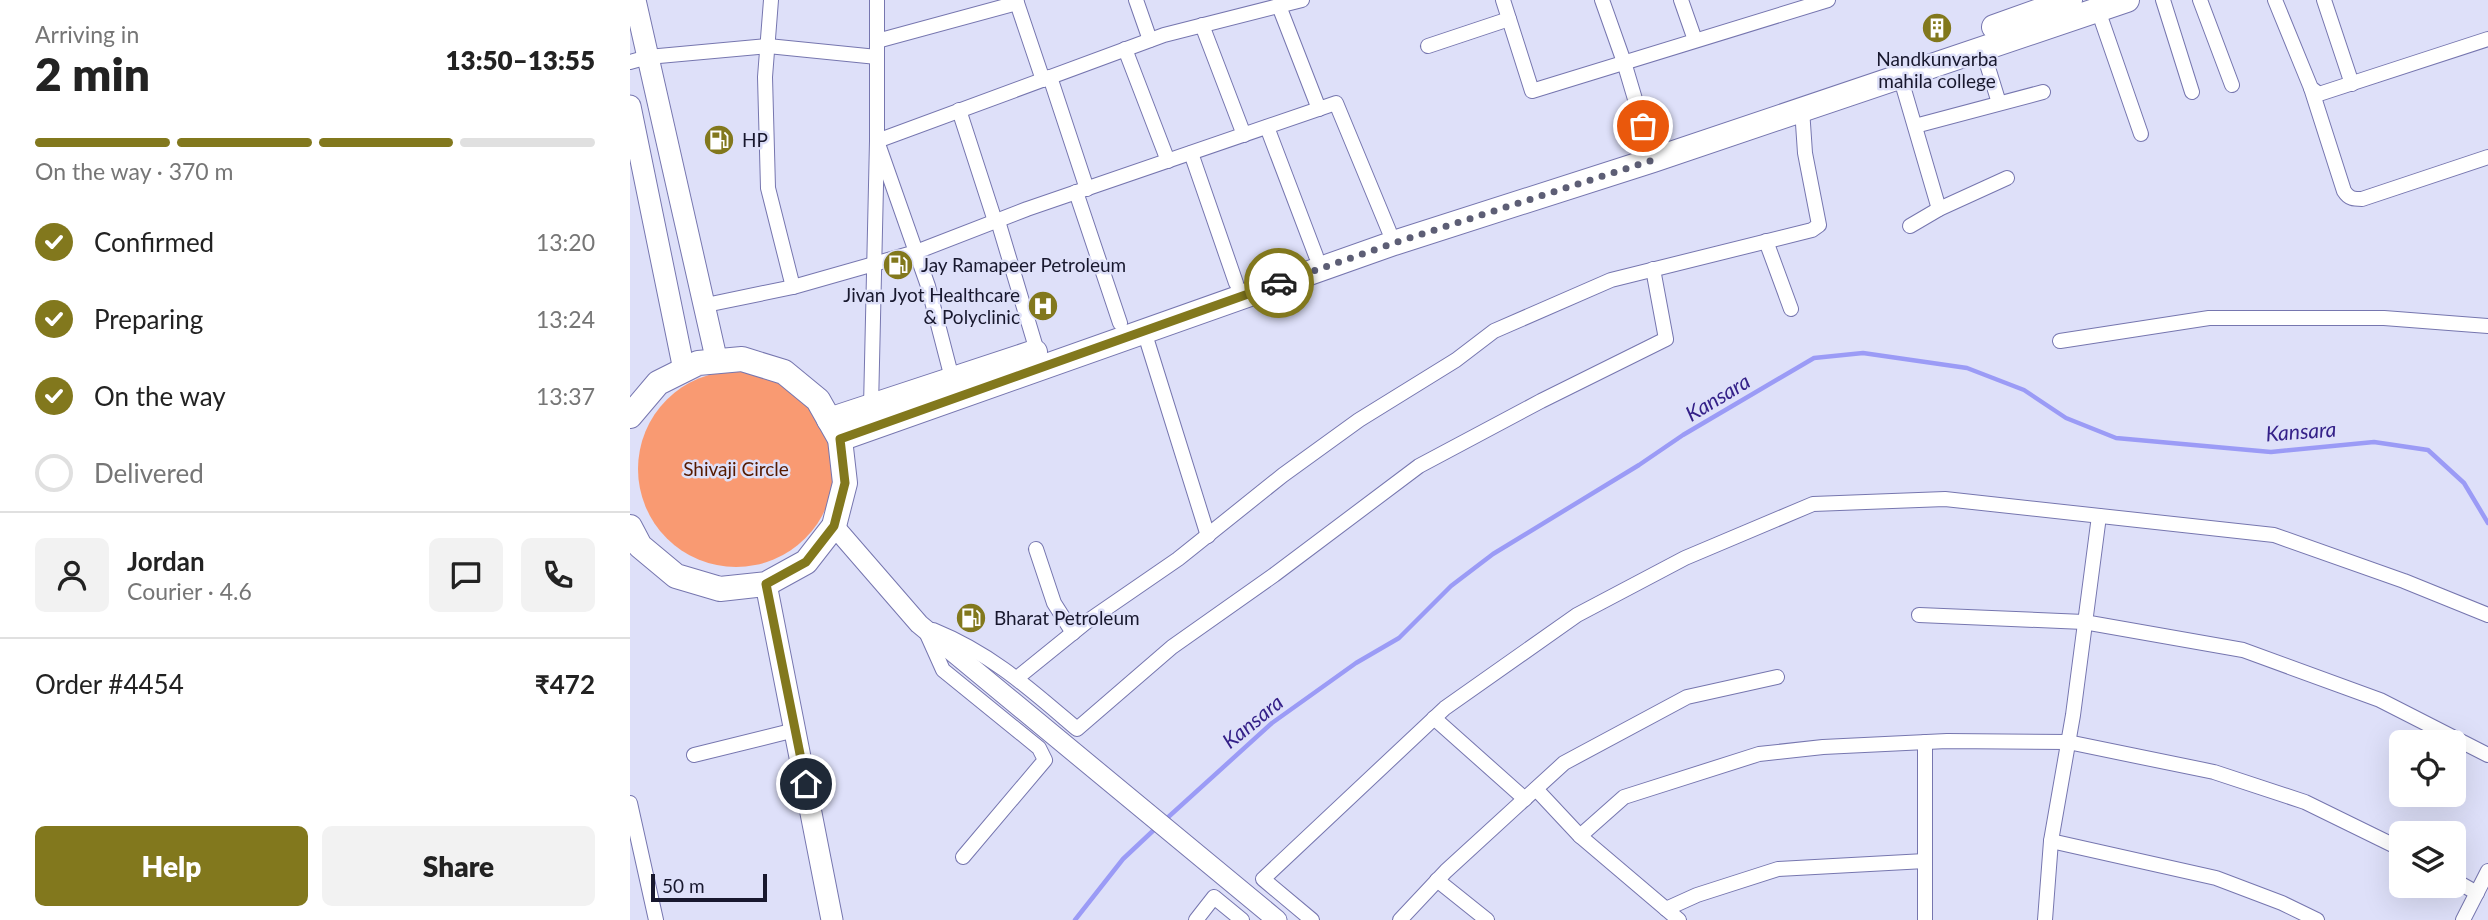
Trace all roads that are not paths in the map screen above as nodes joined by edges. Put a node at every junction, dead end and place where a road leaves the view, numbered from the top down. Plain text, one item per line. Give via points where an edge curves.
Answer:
1 (635, 0) edge
2 (771, 0) edge
3 (877, 0) edge
4 (1136, 0) edge
5 (1302, 0) edge
6 (1503, 0) edge
7 (1602, 0) edge
8 (1681, 0) edge
9 (1828, 0) edge
10 (2070, 0) edge
11 (2127, 0) edge
12 (2163, 0) edge
13 (2200, 0) edge
14 (2275, 0) edge
15 (2324, 0) edge
16 (1017, 1) edge
17 (1255, 6) edge
18 (1279, 6) junction
19 (2098, 10) junction
20 (1509, 19) junction
21 (1202, 25) junction
22 (2488, 39) edge
23 (1150, 40) junction
24 (1695, 40) junction
25 (877, 41) junction
26 (768, 46) junction
27 (1428, 46) dead end
28 (1982, 48) junction
29 (1125, 49) junction
30 (877, 57) junction
31 (639, 60) edge
32 (1624, 62) junction
33 (1900, 76) junction
34 (1046, 78) junction
35 (2232, 85) dead end
36 (2352, 85) junction
37 (2311, 88) junction
38 (2043, 92) dead end
39 (2192, 92) dead end
40 (1999, 103) junction
41 (630, 106) edge
42 (1802, 108) junction
43 (1319, 109) junction
44 (959, 110) junction
45 (1915, 126) junction
46 (1267, 127) junction
47 (2141, 134) dead end
48 (1244, 135) junction
49 (877, 141) junction
50 (1191, 153) junction
51 (1651, 154) junction
52 (2488, 157) edge
53 (1168, 161) junction
54 (2007, 178) dead end
55 (1081, 190) junction
56 (1939, 209) junction
57 (996, 221) junction
58 (1910, 226) dead end
59 (1389, 231) junction
60 (1766, 241) junction
61 (916, 252) junction
62 (1316, 256) junction
63 (873, 264) junction
64 (1653, 269) junction
65 (1236, 283) junction
66 (793, 287) junction
67 (706, 305) junction
68 (1791, 309) dead end
69 (1120, 323) junction
70 (2488, 326) edge
71 (1144, 331) junction
72 (2060, 341) dead end
73 (1037, 351) junction
74 (717, 362) junction
75 (684, 370) junction
76 (955, 389) junction
77 (871, 407) junction
78 (630, 416) edge
79 (834, 429) junction
80 (2099, 516) junction
81 (834, 526) junction
82 (630, 527) edge
83 (1208, 536) junction
84 (1036, 549) dead end
85 (766, 584) junction
86 (1919, 615) dead end
87 (2488, 615) edge
88 (2084, 622) junction
89 (922, 626) junction
90 (1073, 633) junction
91 (1777, 677) dead end
92 (1017, 678) junction
93 (1434, 718) junction
94 (795, 730) junction
95 (1925, 742) junction
96 (2068, 742) junction
97 (694, 755) dead end
98 (2488, 755) edge
99 (1536, 789) junction
100 (1525, 799) junction
101 (630, 803) edge
102 (1580, 836) junction
103 (2051, 841) junction
104 (2389, 843) edge
105 (963, 857) dead end
106 (1925, 861) junction
107 (2488, 871) edge
108 (1437, 880) junction
109 (2466, 887) edge
110 (2477, 893) junction
111 (1666, 909) junction
112 (656, 920) edge
113 (832, 920) edge
114 (1196, 920) edge
115 (1242, 920) edge
116 (1277, 920) edge
117 (1312, 920) edge
118 (1400, 920) edge
119 (1487, 920) edge
120 (1679, 920) edge
121 (1925, 920) edge
122 (2045, 920) edge
123 (2317, 920) edge
124 (2463, 920) edge

1 - 31 main road
2 - 26 street
3 - 25 street
4 - 23 street
5 - 18 street
6 - 20 street
7 - 32 street
8 - 24 street
9 - 24 street
10 - 51 highway
11 - 19 highway
12 - 39 street
13 - 35 street
14 - 37 street
15 - 36 street
16 - 25 street
16 - 34 street
17 - 18 street
17 - 21 street
18 - 43 street
19 - 28 highway
19 - 47 street
20 - 27 street
20 - 32 street via 1532,91
21 - 23 street
21 - 48 street
22 - 36 street
23 - 29 street
24 - 32 street
25 - 30 street
26 - 30 street
26 - 31 street
26 - 66 street via 768,188
28 - 33 highway
28 - 40 street
29 - 34 street
29 - 53 street
30 - 49 street
31 - 67 main road
32 - 51 street
33 - 42 highway
33 - 45 street
34 - 44 street
34 - 55 street
36 - 37 street via 2323,94
37 - 52 street via 2344,191 2354,200
38 - 40 street
40 - 45 street
41 - 75 main road
42 - 51 highway
42 - 60 street via 1805,153 1819,225
43 - 46 street
43 - 59 street via 1336,103
44 - 49 street
44 - 57 street
45 - 56 street
46 - 48 street
46 - 62 street
48 - 50 street
49 - 61 street
49 - 63 street
50 - 53 street
50 - 65 street
51 - 59 highway
51 - 71 highway
53 - 55 street
54 - 56 street
55 - 57 street
55 - 69 street
56 - 58 street
57 - 61 street
57 - 73 street
59 - 62 highway
60 - 64 street
60 - 68 street
61 - 63 street
61 - 76 street
62 - 65 highway
63 - 66 street
63 - 77 street
64 - 83 street via 1612,280 1494,331 1337,436
64 - 92 street via 1665,339 1419,466 1172,647 1077,729
65 - 69 highway
66 - 67 street
67 - 74 main road
69 - 73 highway
70 - 72 street via 2384,318 2209,318
71 - 76 highway
71 - 83 street
73 - 76 highway
74 - 75 highway via 698,363
74 - 79 highway via 742,359 784,372 818,400
75 - 78 highway via 658,383
76 - 77 highway
76 - 79 highway
77 - 79 highway
79 - 81 highway via 845,483
80 - 87 street via 2274,535
80 - 88 street
80 - 93 street via 1945,499 1813,504 1685,558 1577,615
81 - 85 highway via 806,562
81 - 89 street
82 - 85 highway via 640,546 676,576 720,589
83 - 90 street
84 - 90 street via 1054,603
85 - 94 main road
86 - 88 street
88 - 96 street
88 - 98 street via 2244,650 2380,700
89 - 92 street via 950,637
89 - 105 street via 943,670 1039,748 1045,760
89 - 116 street
90 - 92 street
91 - 99 street via 1687,697 1564,763
93 - 100 street
93 - 117 street via 1263,879
94 - 97 street
94 - 113 main road
95 - 96 street
95 - 102 street via 1759,754 1624,797
95 - 106 street
96 - 103 street
96 - 104 street via 2214,772 2305,802
99 - 100 street
99 - 102 street
100 - 108 street
101 - 112 street
102 - 111 street
103 - 122 street
103 - 123 street via 2216,878
106 - 111 street via 1777,869 1697,894
106 - 121 street
107 - 110 street
108 - 118 street
108 - 119 street
109 - 110 street
110 - 124 street
111 - 120 street
114 - 115 street via 1213,897

